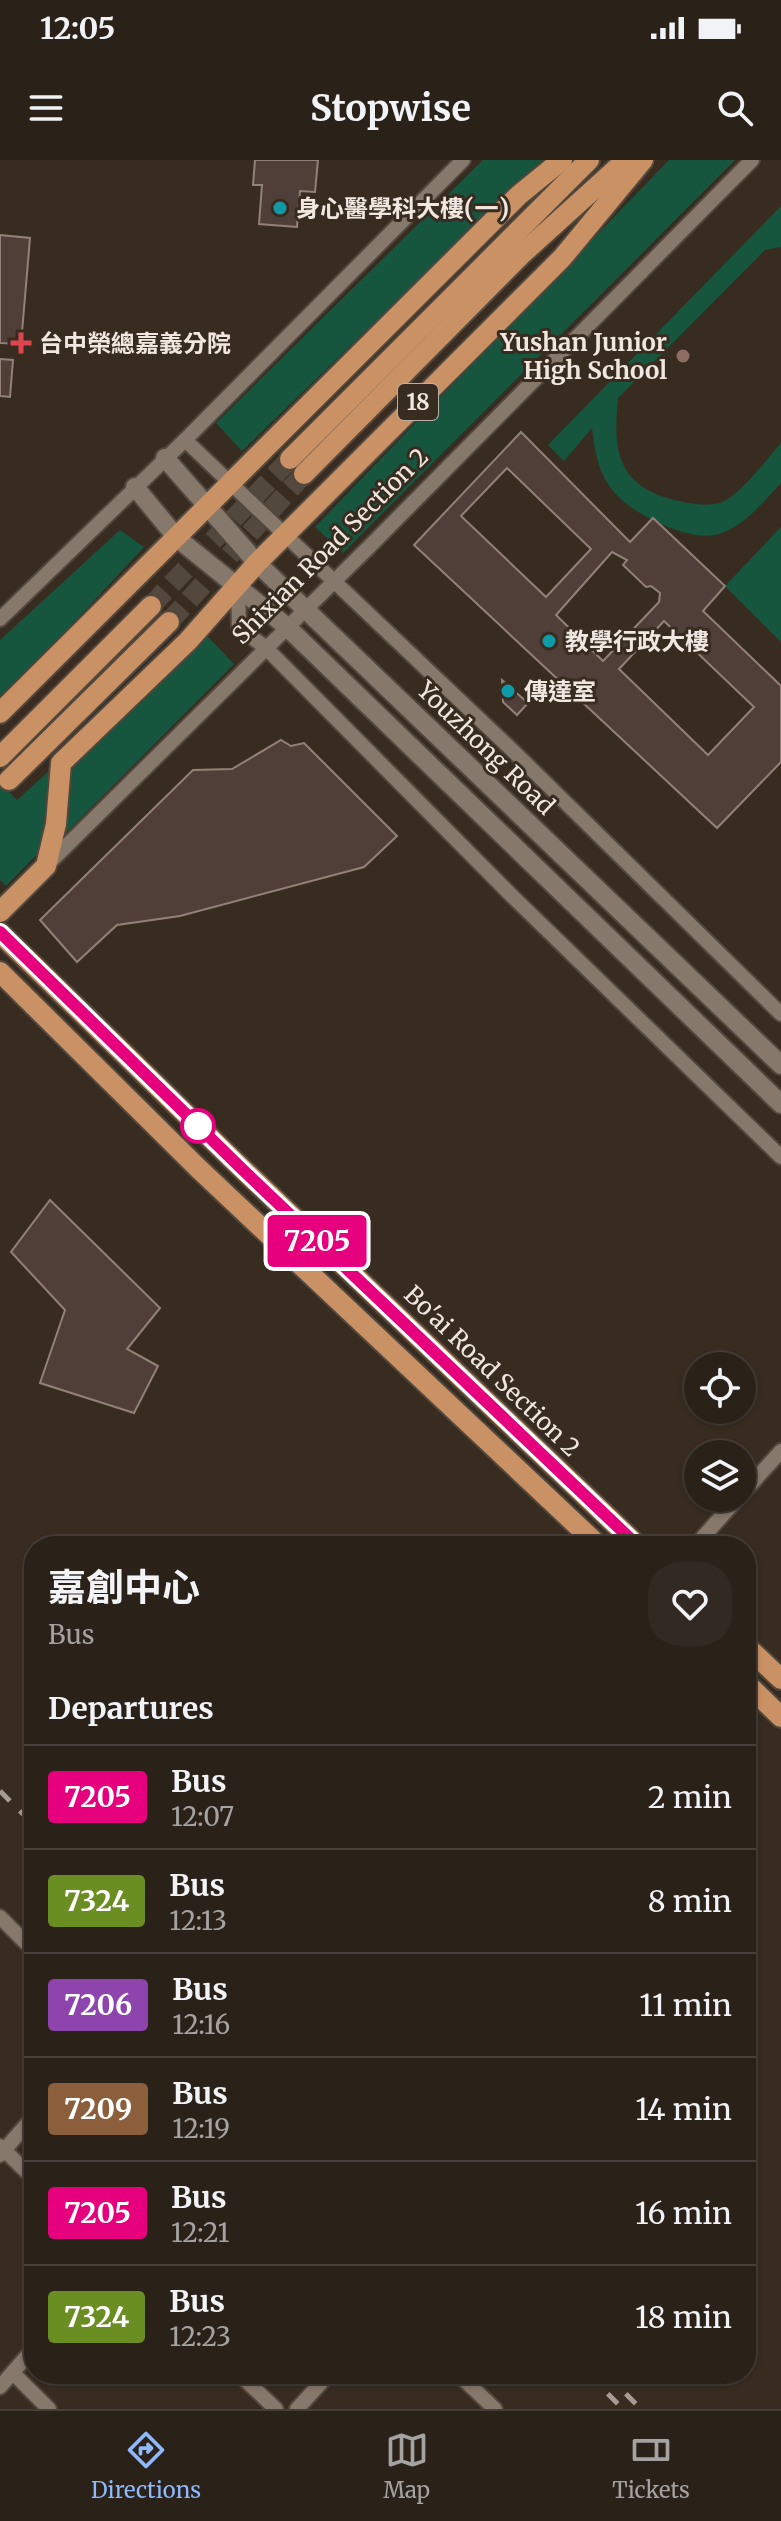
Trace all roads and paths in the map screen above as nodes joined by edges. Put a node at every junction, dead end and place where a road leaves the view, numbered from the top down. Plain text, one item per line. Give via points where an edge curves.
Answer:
1 (463, 160) edge
2 (562, 160) edge
3 (589, 160) edge
4 (626, 160) edge
5 (643, 160) edge
6 (752, 160) edge
7 (185, 440) junction
8 (165, 458) junction
9 (290, 459) tunnel mouth
10 (304, 474) tunnel mouth
11 (230, 483) junction
12 (135, 487) junction
13 (204, 507) junction
14 (285, 535) junction
15 (177, 538) junction
16 (257, 563) junction
17 (334, 581) junction
18 (238, 586) junction
19 (151, 606) tunnel mouth
20 (306, 608) junction
21 (0, 619) edge
22 (169, 622) tunnel mouth
23 (286, 626) junction
24 (265, 647) junction
25 (0, 713) edge
26 (0, 757) edge
27 (9, 780) dead end
28 (46, 866) junction
29 (0, 912) edge
30 (0, 933) edge
31 (0, 972) edge
32 (781, 1014) edge
33 (781, 1065) edge
34 (781, 1104) edge
35 (781, 1157) edge
36 (781, 1451) edge
37 (756, 1478) edge
38 (726, 1512) edge
39 (588, 1536) edge
40 (627, 1536) edge
41 (704, 1536) edge
42 (756, 1655) edge
43 (781, 1679) edge
44 (756, 1693) edge
45 (781, 1717) edge
46 (0, 1917) edge
47 (24, 1941) edge
48 (24, 2127) edge
49 (1, 2151) edge
50 (24, 2171) edge
51 (24, 2360) edge
52 (13, 2373) junction
53 (250, 2384) edge
54 (320, 2384) edge
55 (469, 2384) edge
56 (0, 2387) edge
57 (49, 2409) edge
58 (276, 2409) edge
59 (297, 2409) edge
60 (495, 2409) edge

1 - 7 street
2 - 11 main road via 519,195
3 - 9 main road, 18
4 - 10 main road, 18 via 522,254
5 - 14 main road, Shixian Road Section 2 / 18 via 562,258
6 - 17 street, Shixian Road Section 2
7 - 8 street
7 - 11 street, Youzhong Road
8 - 12 street
8 - 13 street, Youzhong Road
11 - 13 main road
11 - 14 street, Youzhong Road
12 - 15 street
12 - 21 street
13 - 15 main road
13 - 16 street, Youzhong Road
14 - 16 main road, Shixian Road Section 2 / 18
14 - 17 street, Youzhong Road
15 - 18 street
15 - 25 main road
16 - 18 main road, Shixian Road Section 2 / 18
16 - 20 street, Youzhong Road
17 - 20 street, Shixian Road Section 2
17 - 32 street, Youzhong Road
18 - 23 street
18 - 24 street via 239,628
18 - 28 main road, Shixian Road Section 2 / 18 via 61,763
19 - 26 main road
20 - 23 street, Shixian Road Section 2
20 - 33 street, Youzhong Road
22 - 27 main road
23 - 24 street, Shixian Road Section 2
23 - 34 street
24 - 28 street, Shixian Road Section 2
24 - 35 street
28 - 29 main road
30 - 40 main road, Bo'ai Road Section 2
31 - 39 main road via 210,1180
36 - 37 street
38 - 41 street
42 - 43 main road
44 - 45 main road
46 - 47 street
48 - 49 street
49 - 50 street
51 - 52 street
52 - 56 street
52 - 57 street
53 - 58 street
54 - 59 street
55 - 60 street

